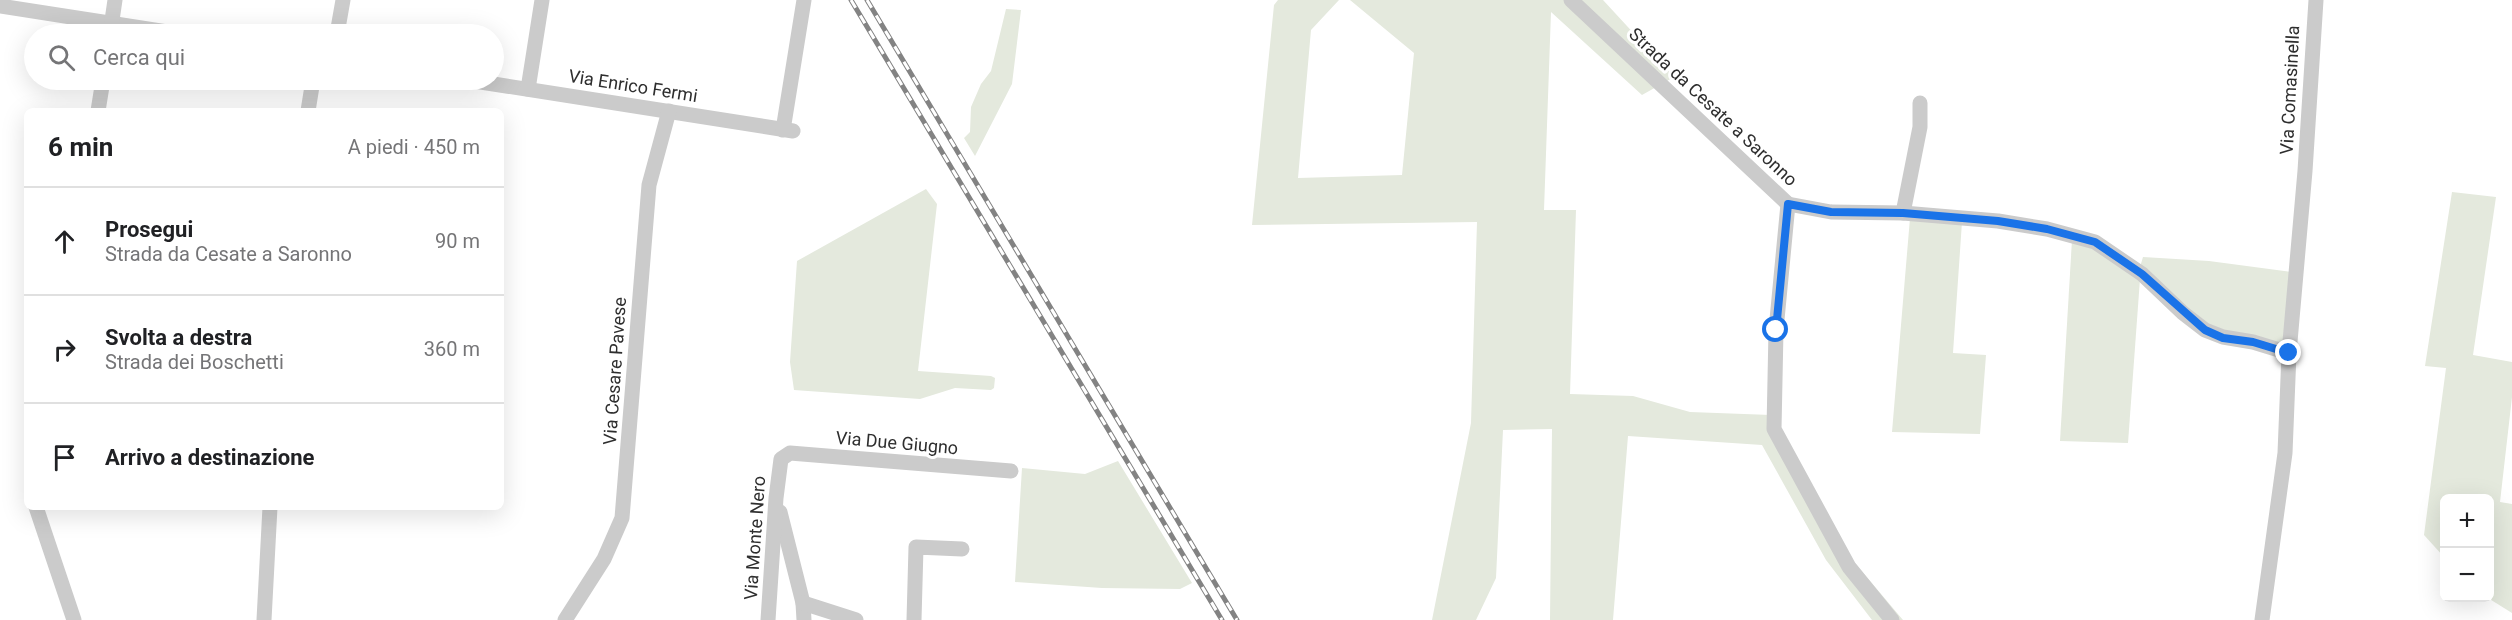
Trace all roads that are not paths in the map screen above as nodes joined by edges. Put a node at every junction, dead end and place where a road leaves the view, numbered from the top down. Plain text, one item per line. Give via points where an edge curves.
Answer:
1 (115, 0) edge
2 (343, 0) edge
3 (542, 0) edge
4 (804, 0) edge
5 (1571, 0) edge
6 (2316, 0) edge
7 (0, 6) edge
8 (86, 24) edge
9 (111, 24) edge
10 (339, 24) edge
11 (504, 85) edge
12 (528, 89) junction
13 (101, 90) edge
14 (311, 90) edge
15 (1920, 103) dead end
16 (98, 108) edge
17 (308, 108) edge
18 (669, 111) junction
19 (1788, 204) junction
20 (1903, 213) junction
21 (2289, 353) junction
22 (781, 459) joint
23 (1011, 471) dead end
24 (776, 498) junction
25 (37, 510) edge
26 (270, 510) edge
27 (962, 549) dead end
28 (803, 603) junction
29 (74, 620) edge
30 (264, 620) edge
31 (565, 620) edge
32 (768, 620) edge
33 (804, 620) edge
34 (856, 620) edge
35 (914, 620) edge
36 (1892, 620) edge
37 (2262, 620) edge

1 - 9 street
2 - 10 street
3 - 12 street
4 - 18 street, Via Enrico Fermi via 788,130
5 - 19 street, Strada da Cesate a Saronno
6 - 21 street, Via Comasinella
7 - 8 street
11 - 12 street, Via Enrico Fermi
12 - 18 street, Via Enrico Fermi
13 - 16 street
14 - 17 street
15 - 20 street via 1920,127
18 - 31 street, Via Cesare Pavese via 649,185 622,518 604,559
19 - 20 street via 1831,212
19 - 36 street, Strada da Cesate a Saronno via 1776,330 1774,429 1849,567
20 - 21 street via 1998,221 2095,242 2142,274 2205,330
21 - 37 street, Via Comasinella via 2285,453
22 - 23 street, Via Due Giugno via 790,453
22 - 24 street, Via Monte Nero
24 - 28 street
24 - 32 street, Via Monte Nero
25 - 29 street
26 - 30 street
27 - 35 street via 916,547
28 - 33 street
28 - 34 street

